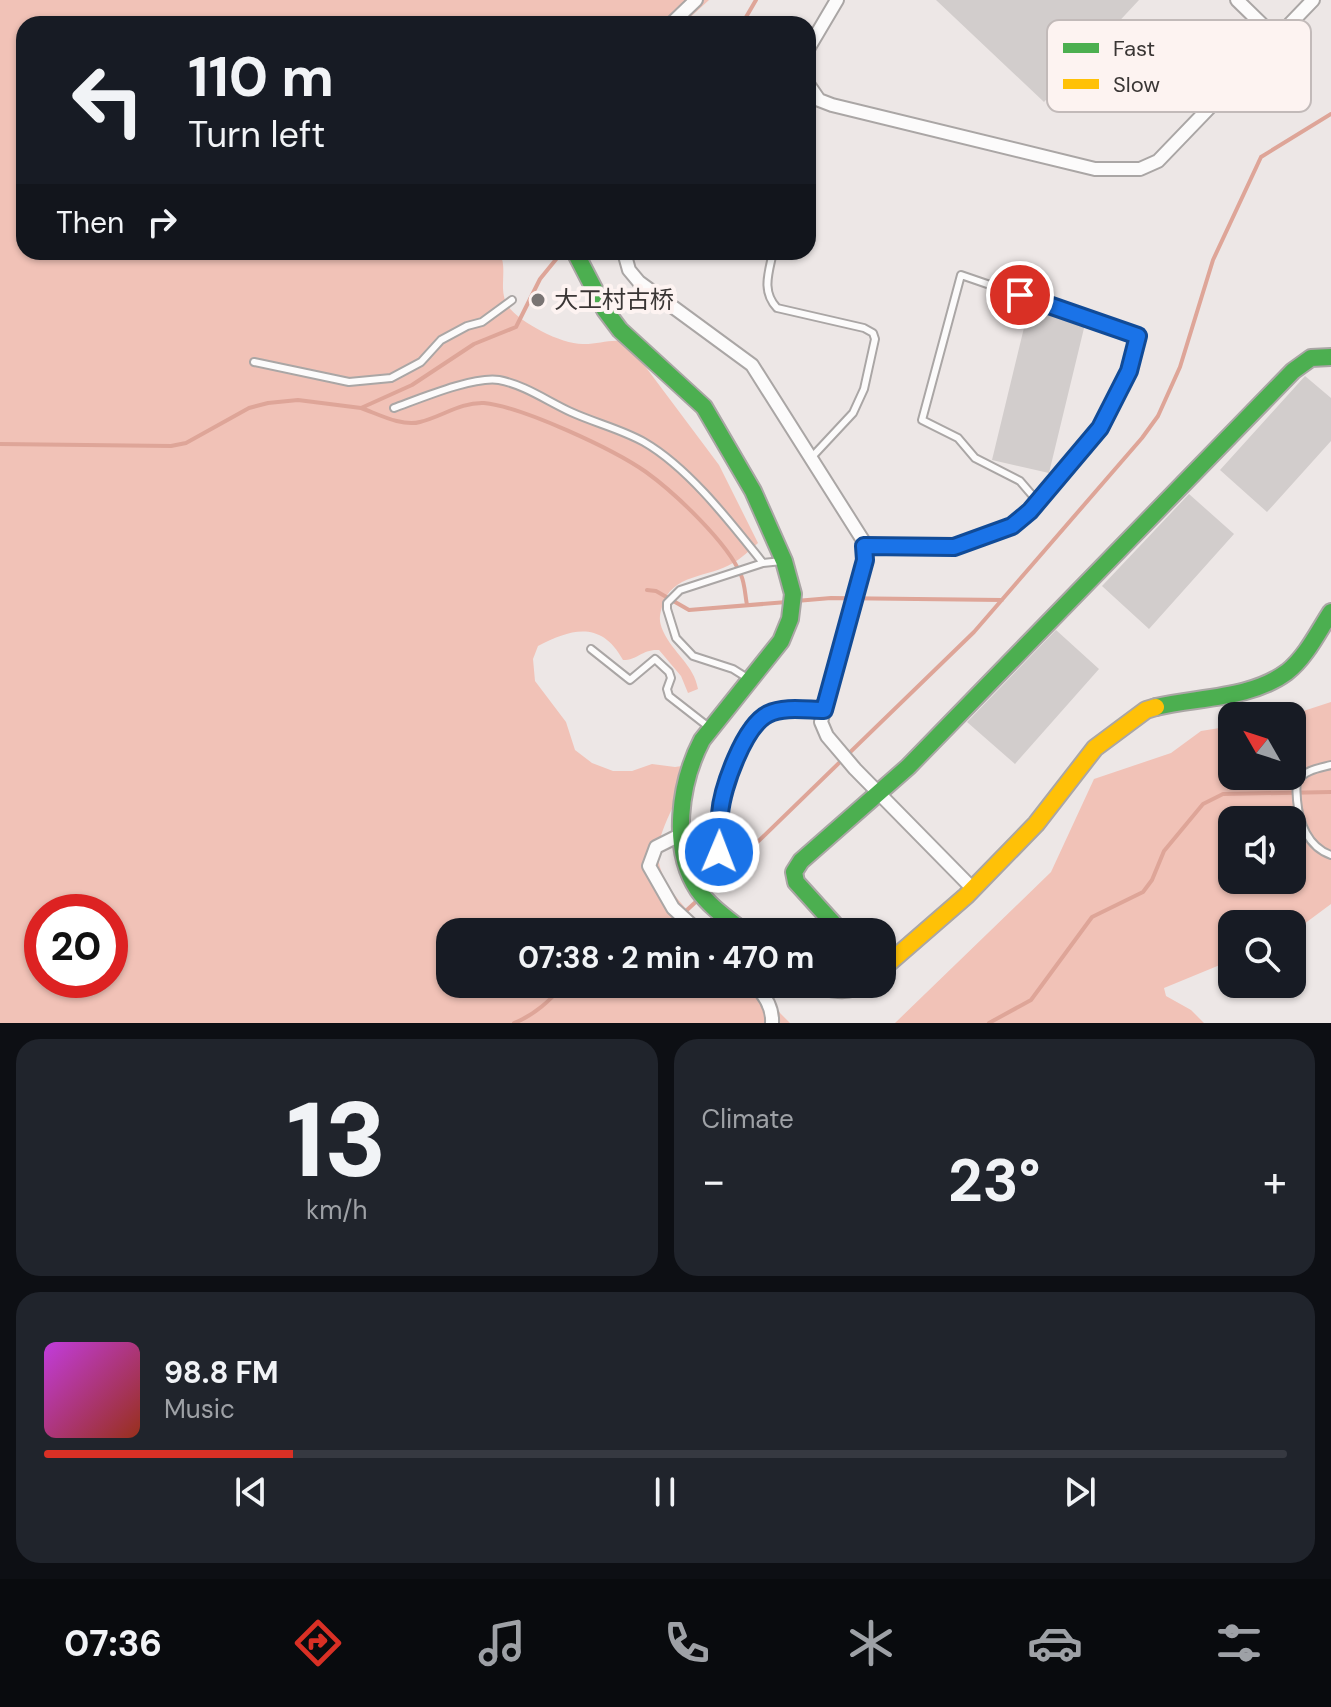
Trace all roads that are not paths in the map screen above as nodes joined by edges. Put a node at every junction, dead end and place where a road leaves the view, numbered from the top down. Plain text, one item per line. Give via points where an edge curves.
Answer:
1 (696, 0) edge
2 (837, 0) edge
3 (1237, 0) edge
4 (1313, 0) edge
5 (679, 16) edge
6 (1258, 20) edge
7 (1294, 20) edge
8 (816, 35) edge
9 (816, 96) edge
10 (1205, 112) edge
11 (579, 260) edge
12 (626, 260) edge
13 (772, 260) edge
14 (512, 300) dead end
15 (1331, 357) edge
16 (254, 362) dead end
17 (394, 408) dead end
18 (811, 458) junction
19 (1038, 502) junction
20 (864, 546) junction
21 (784, 561) junction
22 (763, 563) junction
23 (1331, 612) edge
24 (591, 649) dead end
25 (749, 679) junction
26 (824, 710) junction
27 (710, 728) junction
28 (1331, 765) edge
29 (878, 793) junction
30 (684, 833) junction
31 (719, 852) dead end
32 (1331, 855) edge
33 (973, 889) junction
34 (684, 918) edge
35 (728, 918) edge
36 (829, 918) edge
37 (896, 957) edge
38 (766, 998) edge
39 (772, 1023) edge

1 - 5 street
2 - 8 street
3 - 6 street
4 - 7 street
9 - 10 street via 832,105 1095,169 1140,169 1158,161
11 - 21 street via 620,330 704,407 753,491
12 - 18 street via 639,282 752,365
13 - 18 lane via 766,290 777,308 864,328 875,339 853,413
14 - 16 lane via 482,322 441,340 421,362 391,378 349,382
15 - 29 street via 1311,358 1293,371
17 - 22 lane via 483,381 498,380 535,393 627,433 673,463
18 - 20 street
19 - 19 lane via 1100,428 1129,371 1138,336 961,275 922,420 958,438 975,458 1011,475
19 - 20 lane via 1012,526 954,547
20 - 26 street via 865,560
21 - 22 lane
21 - 25 street via 790,619 781,641
22 - 25 lane via 680,590 667,603 670,624 693,656
23 - 33 street via 1306,652 1268,683 1146,710 1119,728 1095,748 1036,824
24 - 27 lane via 630,680 655,659 669,672 669,696
25 - 27 street
26 - 29 street via 821,722 835,746
26 - 31 lane via 764,715 743,742 720,812
27 - 30 street via 685,776
28 - 32 lane via 1307,772 1296,787 1299,818 1316,848
29 - 33 street
29 - 36 street via 794,872 796,882
30 - 34 street via 656,847 649,866
30 - 35 street via 692,881
33 - 37 street
38 - 39 street

